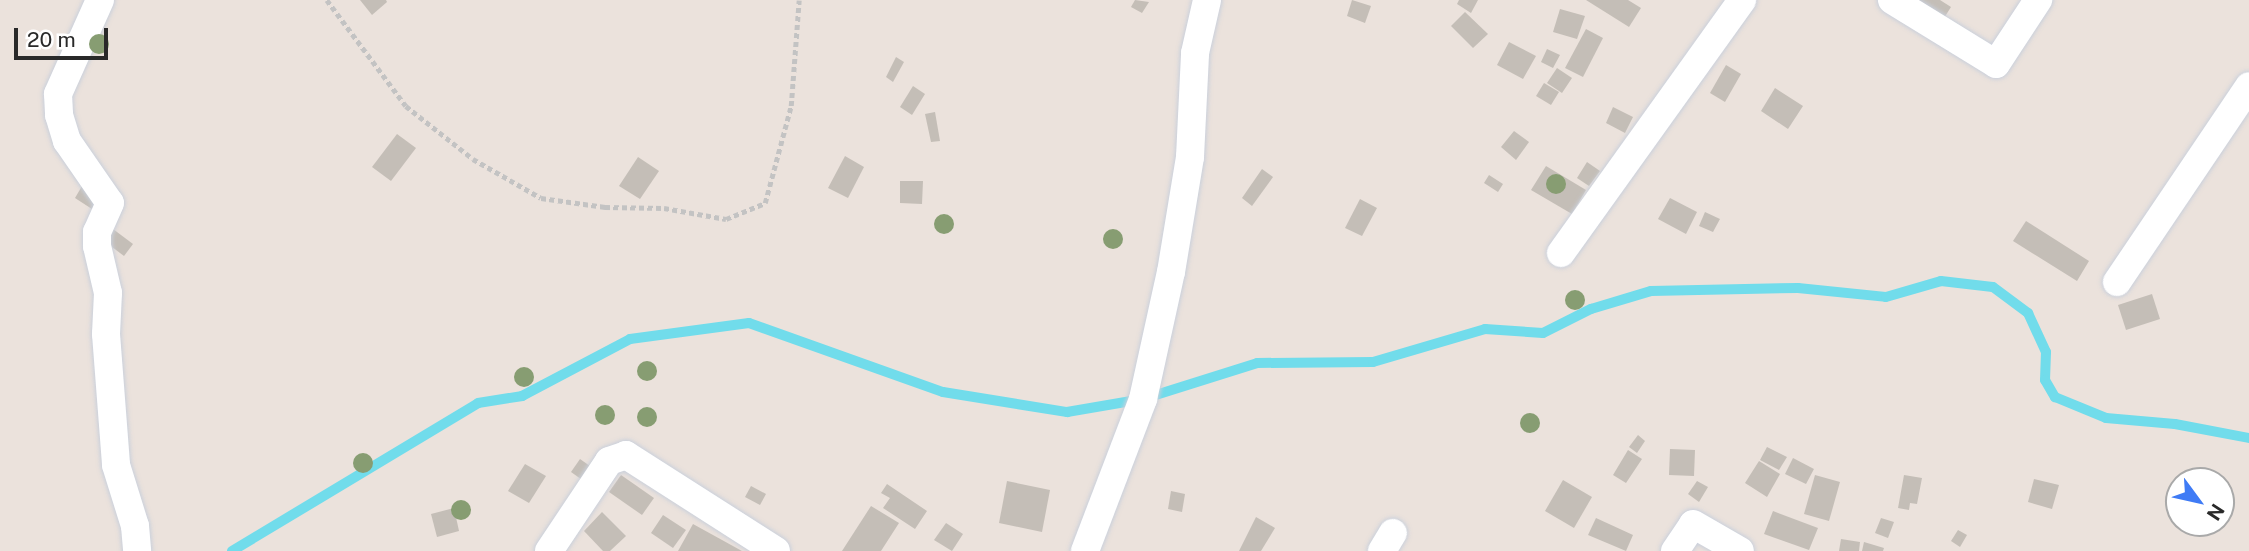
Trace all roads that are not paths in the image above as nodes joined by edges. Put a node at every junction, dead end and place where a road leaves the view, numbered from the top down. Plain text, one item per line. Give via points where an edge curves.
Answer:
1 (100, 0) edge
2 (1207, 0) edge
3 (1742, 0) edge
4 (1892, 0) edge
5 (2038, 0) edge
6 (2249, 86) edge
7 (1561, 253) dead end
8 (2117, 282) dead end
9 (137, 551) edge
10 (548, 551) edge
11 (776, 551) edge
12 (1085, 551) edge
13 (1675, 551) edge
14 (1740, 551) edge

1 - 9 street via 58,94 59,115 67,141 110,203 97,232 97,246 108,293 106,334 116,466 135,527
2 - 12 street via 1195,52 1190,157 1143,399
3 - 7 street
4 - 5 street via 1996,64
6 - 8 street
10 - 11 street via 609,461 626,455
13 - 14 street via 1693,524

